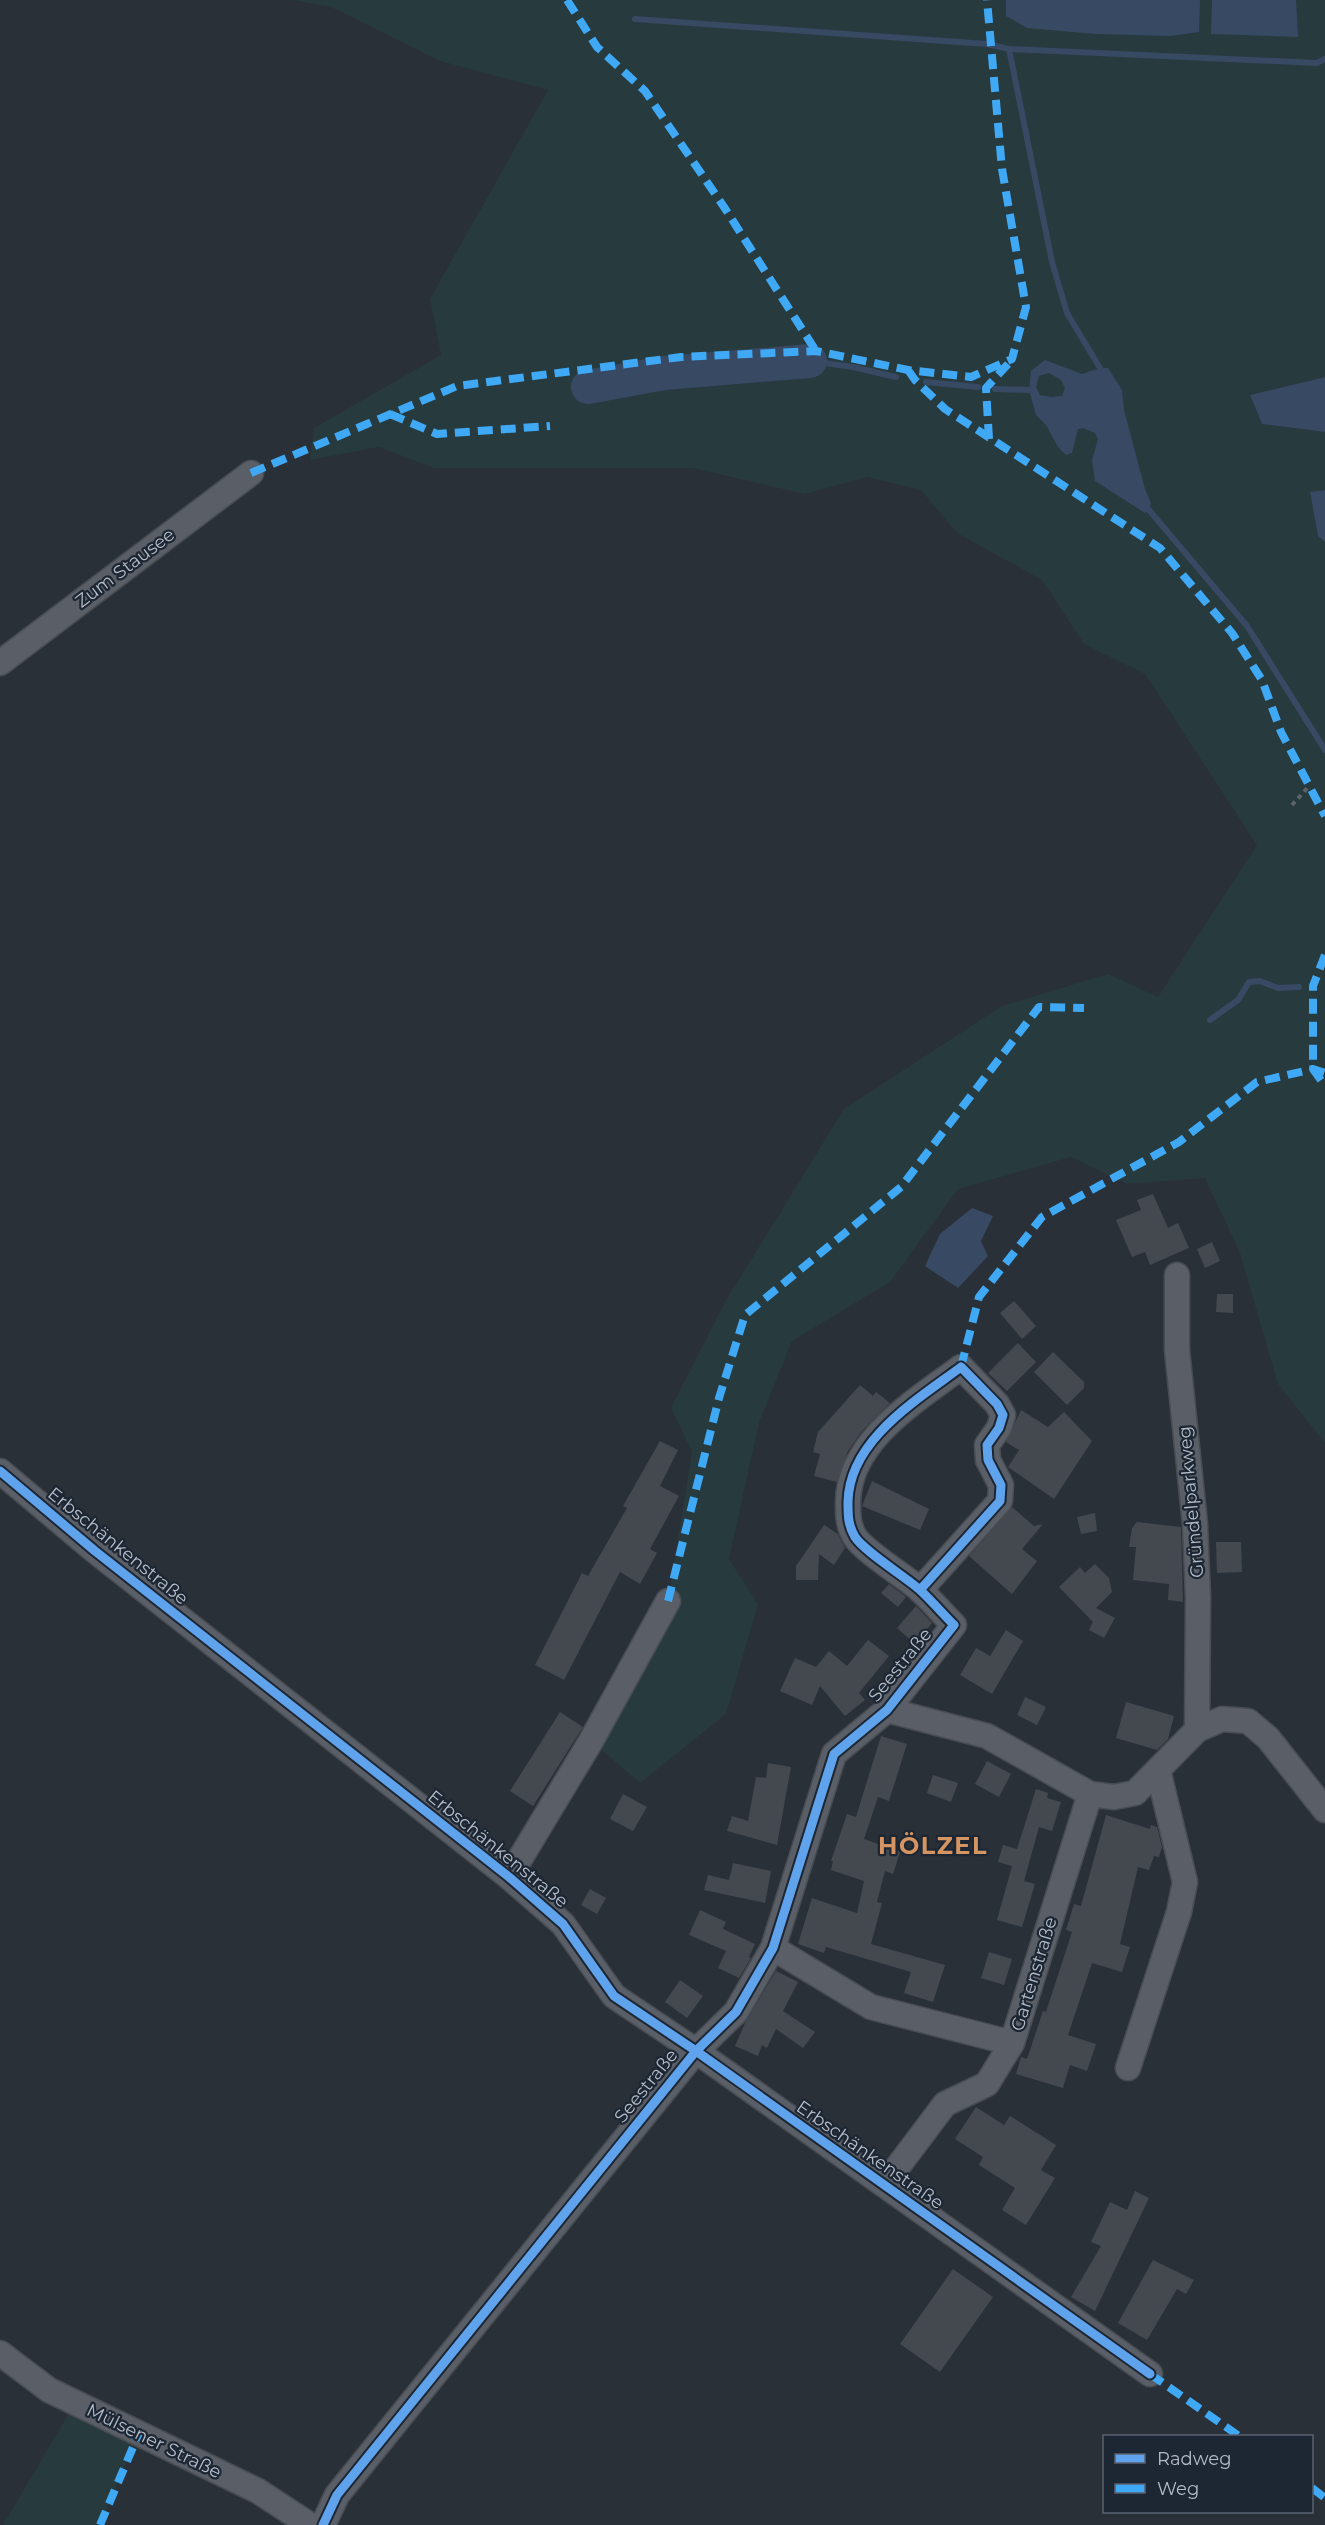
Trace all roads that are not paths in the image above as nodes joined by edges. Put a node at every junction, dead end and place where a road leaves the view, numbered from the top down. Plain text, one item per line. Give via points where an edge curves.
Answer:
1 (251, 473) dead end
2 (0, 663) edge
3 (1177, 1275) dead end
4 (0, 1470) edge
5 (920, 1590) junction
6 (668, 1601) dead end
7 (887, 1710) junction
8 (1197, 1730) junction
9 (1158, 1770) junction
10 (1090, 1794) junction
11 (1325, 1810) edge
12 (509, 1877) junction
13 (773, 1948) junction
14 (1012, 2043) junction
15 (696, 2051) junction
16 (1128, 2068) dead end
17 (884, 2185) junction
18 (0, 2353) edge
19 (1150, 2374) dead end
20 (309, 2525) edge
21 (322, 2525) edge

1 - 2 street, Zum Stausee
3 - 8 street, Gründelparkweg via 1177,1350 1195,1524
4 - 12 street, Erbschänkenstraße via 104,1558
5 - 5 street, Seestraße via 1000,1501 1001,1485 988,1460 987,1445 1003,1415 961,1367 880,1433 859,1461 848,1492 848,1522 857,1539
5 - 7 street, Seestraße via 954,1625
6 - 12 street, Erbschänkenstraße via 591,1741
7 - 10 street via 987,1736
7 - 13 street, Seestraße via 834,1754
8 - 9 street
8 - 11 street via 1222,1719 1248,1721 1268,1738
9 - 10 street via 1135,1793 1114,1797
9 - 16 street via 1185,1882 1179,1912
10 - 14 street, Gartenstraße
12 - 15 street, Erbschänkenstraße via 563,1924 614,1996
13 - 14 street, Gartenstraße via 871,2007
13 - 15 street, Seestraße via 736,2012
14 - 17 street via 987,2084 945,2104
15 - 17 street, Erbschänkenstraße
15 - 21 street, Seestraße via 337,2495
17 - 19 street, Erbschänkenstraße
18 - 20 street, Mülsener Straße via 49,2390 258,2491

